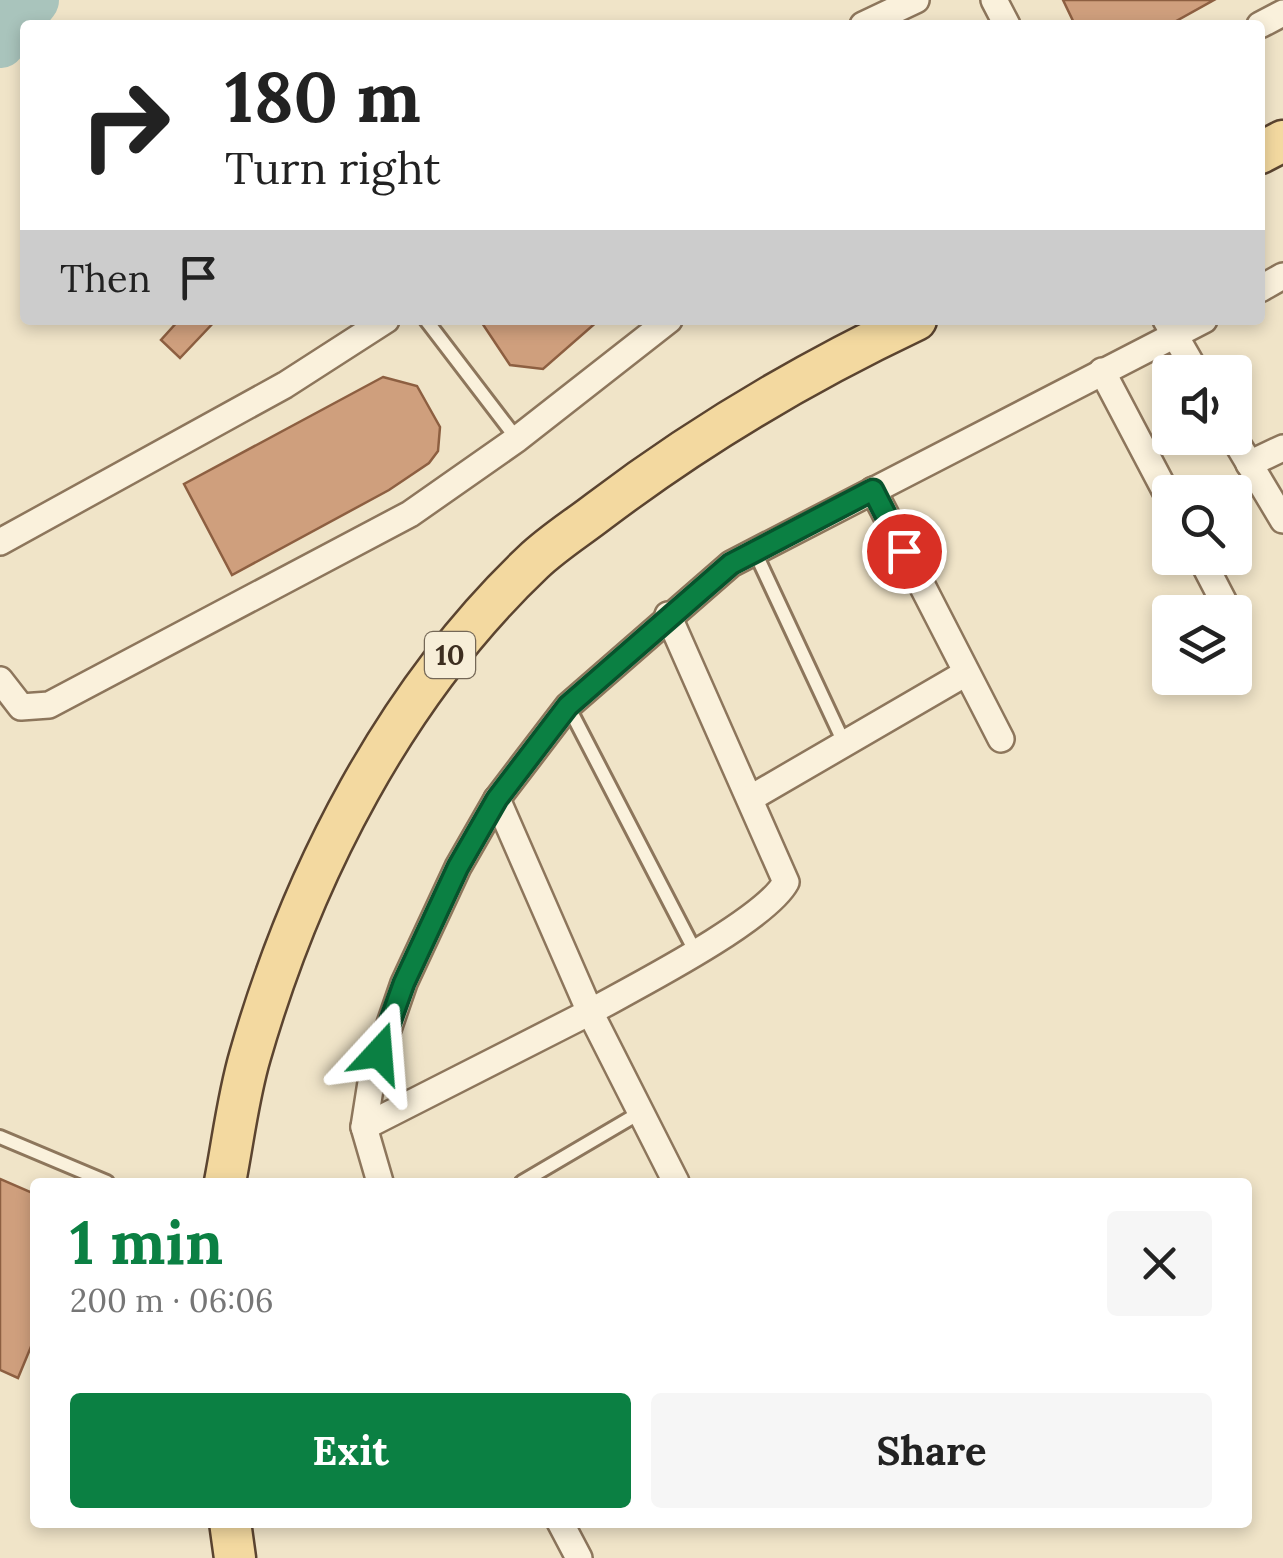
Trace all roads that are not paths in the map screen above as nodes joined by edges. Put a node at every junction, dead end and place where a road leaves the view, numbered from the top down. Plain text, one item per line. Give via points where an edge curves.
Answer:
1 (916, 0) edge
2 (874, 20) edge
3 (378, 325) edge
4 (430, 325) edge
5 (662, 325) edge
6 (905, 325) edge
7 (1170, 328) edge
8 (1186, 355) edge
9 (1102, 371) junction
10 (517, 438) junction
11 (1283, 448) edge
12 (1244, 455) edge
13 (1249, 464) junction
14 (1157, 475) edge
15 (873, 490) junction
16 (1283, 520) edge
17 (0, 542) edge
18 (754, 550) junction
19 (668, 615) junction
20 (966, 673) junction
21 (0, 680) edge
22 (568, 706) junction
23 (1001, 739) dead end
24 (846, 747) junction
25 (751, 798) junction
26 (497, 799) junction
27 (696, 953) junction
28 (590, 1012) junction
29 (641, 1112) junction
30 (364, 1127) junction
31 (0, 1137) edge
32 (97, 1178) edge
33 (226, 1178) edge
34 (379, 1178) edge
35 (529, 1178) edge
36 (674, 1178) edge
37 (231, 1528) edge
38 (563, 1528) edge
39 (235, 1558) edge
40 (579, 1558) edge

1 - 2 street
3 - 17 street via 285,385
4 - 10 lane
5 - 10 street
6 - 33 main road, 10 via 822,364 654,470 534,561 453,650 376,762 301,904 249,1058
7 - 8 street
7 - 9 street
9 - 14 street
9 - 15 street
10 - 21 street via 410,514 77,694 21,708
11 - 13 street
12 - 13 street
13 - 16 street
15 - 18 street
15 - 20 street
18 - 19 street
18 - 24 lane
19 - 22 street
19 - 25 street
20 - 23 street
20 - 24 street
22 - 26 street
22 - 27 lane
24 - 25 street
25 - 27 street via 786,882 772,900
26 - 28 street
26 - 30 street via 404,983 372,1076
27 - 28 street
28 - 29 street
28 - 30 street
29 - 35 lane
29 - 36 street
30 - 34 street
31 - 32 lane
37 - 39 main road
38 - 40 street

